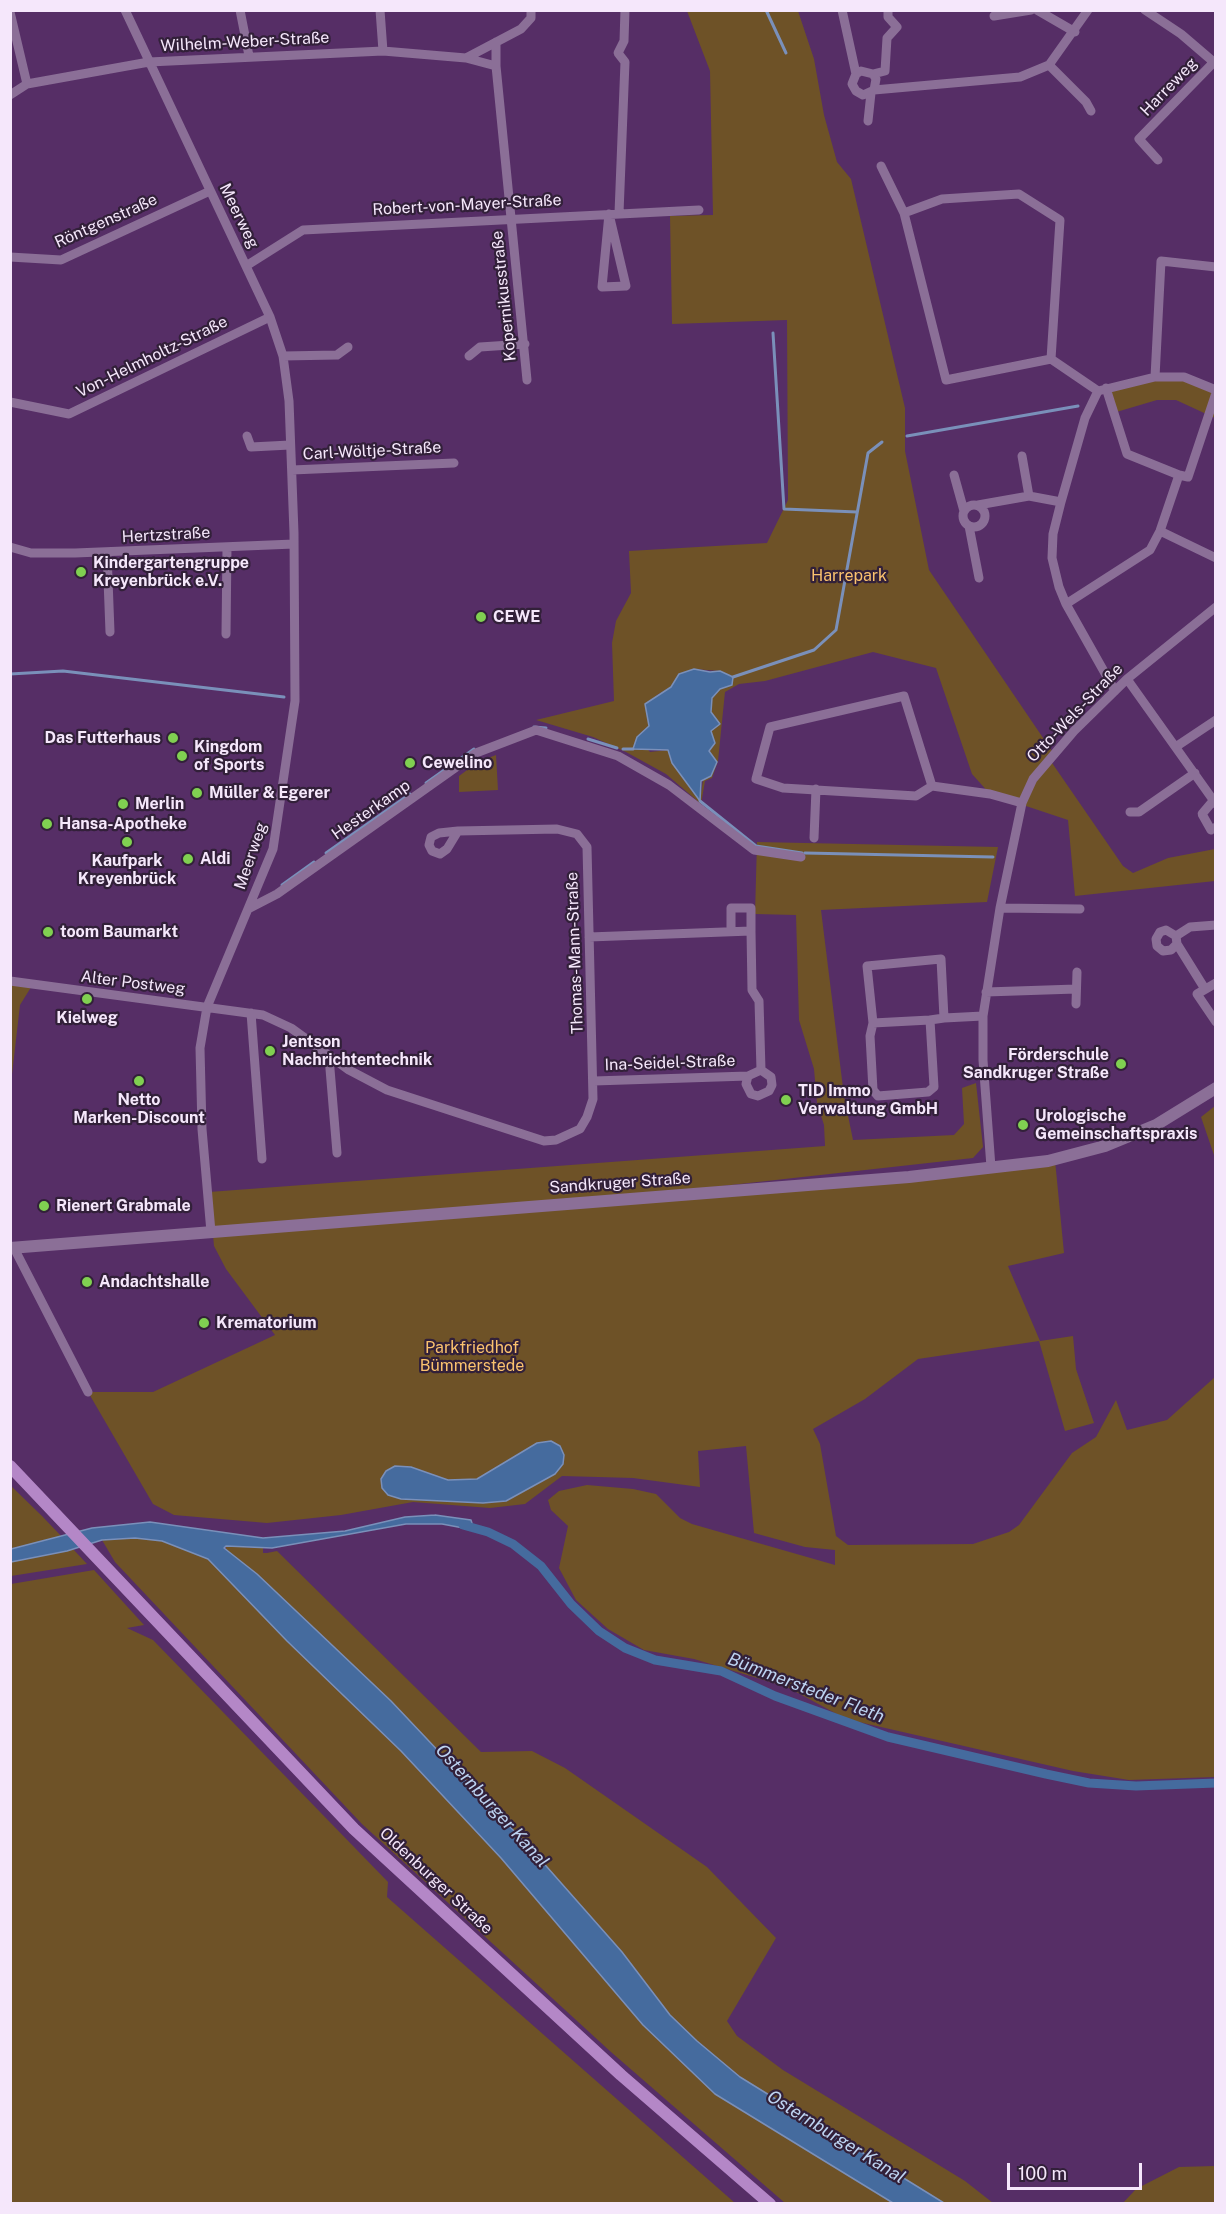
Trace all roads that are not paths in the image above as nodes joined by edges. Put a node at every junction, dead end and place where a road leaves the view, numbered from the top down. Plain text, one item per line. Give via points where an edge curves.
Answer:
1 (125, 10) edge
2 (240, 10) edge
3 (380, 10) edge
4 (531, 10) edge
5 (626, 10) edge
6 (842, 10) edge
7 (888, 10) edge
8 (1030, 10) edge
9 (1037, 10) edge
10 (1088, 10) edge
11 (1145, 10) edge
12 (10, 12) edge
13 (994, 16) dead end
14 (1075, 32) junction
15 (496, 42) junction
16 (383, 51) junction
17 (249, 56) junction
18 (466, 58) junction
19 (149, 62) junction
20 (1215, 63) edge
21 (1049, 65) junction
22 (496, 66) junction
23 (856, 74) junction
24 (873, 74) junction
25 (27, 84) junction
26 (873, 92) junction
27 (10, 95) edge
28 (1091, 111) dead end
29 (868, 121) dead end
30 (1158, 160) dead end
31 (881, 166) dead end
32 (210, 191) junction
33 (699, 210) dead end
34 (904, 213) junction
35 (614, 214) junction
36 (511, 218) junction
37 (10, 256) edge
38 (246, 266) junction
39 (1215, 267) edge
40 (270, 317) junction
41 (525, 344) junction
42 (348, 347) dead end
43 (283, 356) junction
44 (469, 356) dead end
45 (1051, 359) junction
46 (1155, 377) junction
47 (527, 380) dead end
48 (1102, 389) junction
49 (1215, 391) edge
50 (10, 402) edge
51 (247, 436) dead end
52 (290, 445) junction
53 (1022, 456) dead end
54 (454, 463) dead end
55 (292, 470) junction
56 (954, 475) dead end
57 (1179, 475) junction
58 (1029, 496) junction
59 (1061, 502) junction
60 (978, 505) junction
61 (964, 511) junction
62 (969, 526) junction
63 (1160, 531) junction
64 (294, 544) junction
65 (227, 547) junction
66 (10, 548) edge
67 (107, 553) junction
68 (1215, 558) edge
69 (979, 578) dead end
70 (1066, 604) junction
71 (1215, 607) edge
72 (110, 632) dead end
73 (226, 634) dead end
74 (1127, 679) junction
75 (1115, 691) junction
76 (1215, 720) edge
77 (1177, 746) junction
78 (1195, 773) junction
79 (932, 786) junction
80 (816, 789) junction
81 (1214, 802) edge
82 (1022, 803) junction
83 (1130, 812) dead end
84 (1215, 827) edge
85 (458, 831) dead end
86 (814, 838) dead end
87 (801, 857) dead end
88 (1000, 908) junction
89 (248, 909) junction
90 (1080, 909) dead end
91 (1215, 925) edge
92 (731, 931) junction
93 (751, 931) junction
94 (589, 937) junction
95 (1077, 972) dead end
96 (10, 981) edge
97 (1215, 982) edge
98 (1076, 989) junction
99 (1205, 989) junction
100 (986, 992) junction
101 (1076, 1004) dead end
102 (207, 1007) junction
103 (251, 1013) junction
104 (983, 1016) junction
105 (944, 1018) junction
106 (930, 1020) junction
107 (1215, 1022) edge
108 (873, 1023) junction
109 (329, 1058) junction
110 (761, 1070) junction
111 (748, 1076) junction
112 (594, 1081) junction
113 (1215, 1088) edge
114 (522, 1132) joint
115 (337, 1154) dead end
116 (262, 1159) dead end
117 (991, 1167) junction
118 (212, 1232) junction
119 (12, 1248) edge
120 (88, 1392) dead end
121 (10, 1466) edge
122 (770, 2204) edge

1 - 19 street, Meerweg
2 - 17 street
3 - 16 street
4 - 15 street via 531,18 521,28
5 - 35 street via 624,41 618,53 625,62
6 - 23 street
7 - 24 street via 888,17 897,27 887,38 885,71
8 - 13 street
9 - 14 street
10 - 14 street
11 - 20 street, Harreweg
12 - 25 street
14 - 21 street
15 - 18 street
15 - 22 street, Kopernikusstraße
16 - 17 street, Wilhelm-Weber-Straße
16 - 18 street, Wilhelm-Weber-Straße
17 - 19 street, Wilhelm-Weber-Straße
18 - 22 street
19 - 25 street, Wilhelm-Weber-Straße
19 - 32 street, Meerweg
20 - 30 street, Harreweg via 1139,139
21 - 26 street via 1020,77
21 - 28 street
22 - 36 street, Kopernikusstraße
23 - 24 street
23 - 26 street via 852,84 856,91 863,95
24 - 26 street
25 - 27 street
26 - 29 street
31 - 34 street
32 - 37 street, Röntgenstraße via 61,260
32 - 38 street, Meerweg
33 - 35 street, Robert-von-Mayer-Straße
34 - 45 street via 946,380
34 - 45 street via 942,199 1018,194 1060,219
35 - 35 street via 602,287 626,286 616,245
35 - 36 street, Robert-von-Mayer-Straße
36 - 38 street, Robert-von-Mayer-Straße via 303,230
36 - 41 street, Kopernikusstraße
38 - 40 street, Meerweg
39 - 46 street via 1161,261
40 - 43 street, Meerweg
40 - 50 street, Von-Helmholtz-Straße via 69,414
41 - 44 street via 480,347
41 - 47 street, Kopernikusstraße
42 - 43 street via 337,355
43 - 52 street, Meerweg
45 - 48 street
46 - 48 street
46 - 49 street via 1184,377
48 - 57 street via 1127,454
48 - 59 street via 1085,418
49 - 57 street via 1188,477
51 - 52 street via 251,447
52 - 55 street, Meerweg
53 - 58 street
54 - 55 street, Carl-Wöltje-Straße
55 - 64 street, Meerweg
56 - 61 street
57 - 63 street
58 - 59 street
58 - 60 street
59 - 70 street via 1052,558
60 - 61 street
60 - 62 street via 984,510 985,521 976,527
61 - 62 street via 964,521
62 - 69 street
63 - 68 street
63 - 70 street via 1150,550
64 - 65 street, Hertzstraße
64 - 89 street, Meerweg via 295,701 277,831
65 - 67 street, Hertzstraße
65 - 73 street, Hertzstraße
66 - 67 street, Hertzstraße via 31,553
67 - 72 street, Hertzstraße
70 - 75 street
71 - 74 street, Otto-Wels-Straße
74 - 75 street, Otto-Wels-Straße
74 - 77 street
75 - 82 street, Otto-Wels-Straße via 1034,778
76 - 77 street
77 - 78 street
78 - 81 street
78 - 83 street via 1139,812
79 - 80 street via 916,796
79 - 80 street via 904,696 770,727 756,779 783,788
79 - 82 street
80 - 86 street
81 - 84 street via 1202,814 1211,830
82 - 88 street, Otto-Wels-Straße
85 - 94 street, Thomas-Mann-Straße via 557,829 577,834 587,847
87 - 89 street, Hesterkamp via 754,850 669,784 618,756 536,730 476,753 277,894
88 - 90 street
88 - 100 street, Otto-Wels-Straße
89 - 102 street, Meerweg
91 - 99 street via 1190,927 1176,940
92 - 93 street
92 - 93 street, Ina-Seidel-Straße via 731,909 751,908
92 - 94 street
93 - 110 street, Ina-Seidel-Straße via 752,990 759,1001
94 - 112 street, Thomas-Mann-Straße
95 - 98 street
96 - 102 street, Alter Postweg
97 - 99 street
98 - 100 street
98 - 101 street
99 - 107 street via 1197,994
100 - 104 street, Otto-Wels-Straße
102 - 103 street, Alter Postweg
102 - 118 street, Meerweg via 199,1076
103 - 109 street, Alter Postweg via 291,1028
103 - 116 street
104 - 105 street
104 - 117 street, Otto-Wels-Straße
105 - 106 street
105 - 108 street via 940,959 867,966
106 - 108 street
106 - 108 street via 934,1087 928,1092 878,1096 873,1090
109 - 114 street, Alter Postweg via 387,1090
109 - 115 street
110 - 111 street, Ina-Seidel-Straße
110 - 111 street, Ina-Seidel-Straße via 771,1077 772,1084 765,1095 748,1091
111 - 112 street, Ina-Seidel-Straße
112 - 114 street, Thomas-Mann-Straße via 593,1099 580,1129 544,1141
113 - 117 street, Sandkruger Straße via 1156,1125 1105,1146 1055,1160
117 - 118 street, Sandkruger Straße via 898,1178
118 - 119 street, Sandkruger Straße
119 - 120 street
121 - 122 main road, Oldenburger Straße via 354,1829 621,2075

